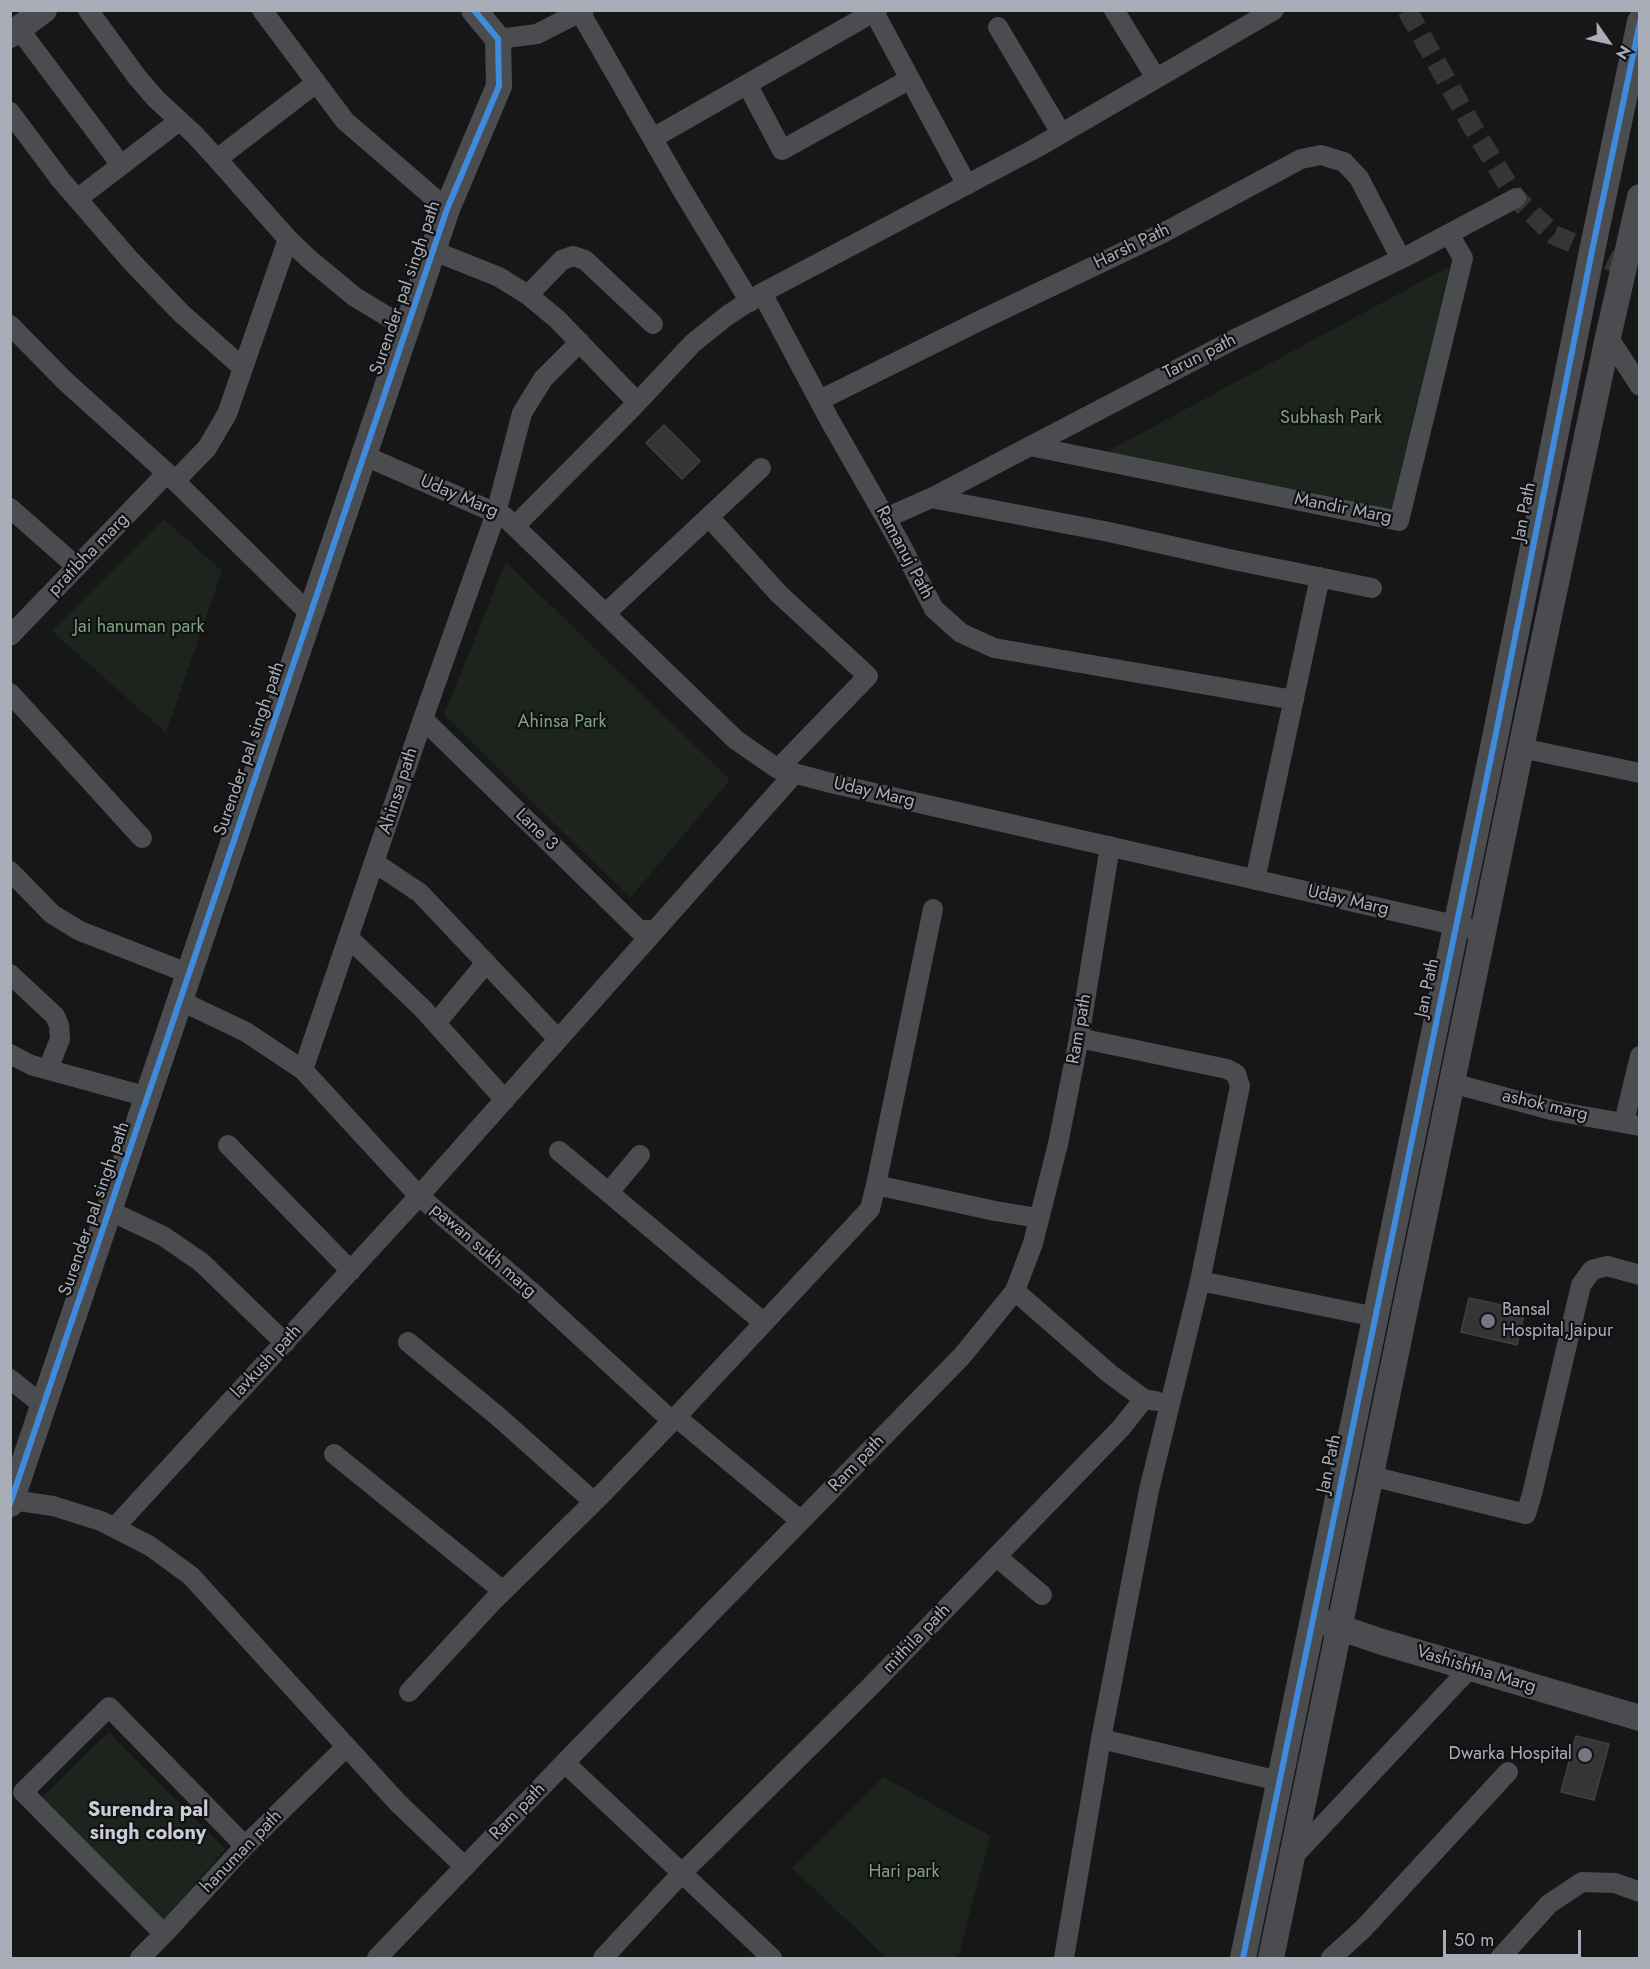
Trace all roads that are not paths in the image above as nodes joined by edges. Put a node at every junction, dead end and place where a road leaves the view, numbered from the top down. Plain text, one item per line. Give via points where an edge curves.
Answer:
1 (44, 10) edge
2 (88, 10) edge
3 (262, 10) edge
4 (474, 10) edge
5 (1114, 10) edge
6 (582, 11) edge
7 (875, 11) edge
8 (1263, 13) edge
9 (1640, 22) edge
10 (998, 27) dead end
11 (15, 32) edge
12 (498, 39) junction
13 (1156, 78) junction
14 (910, 79) junction
15 (316, 83) junction
16 (747, 84) junction
17 (10, 112) edge
18 (179, 120) junction
19 (1061, 134) junction
20 (653, 138) junction
21 (217, 159) junction
22 (121, 165) junction
23 (967, 185) junction
24 (1640, 196) edge
25 (1516, 198) dead end
26 (77, 199) junction
27 (447, 209) junction
28 (1449, 234) junction
29 (288, 239) junction
30 (434, 251) junction
31 (1401, 259) junction
32 (528, 295) junction
33 (756, 298) junction
34 (653, 324) dead end
35 (10, 325) edge
36 (408, 329) junction
37 (1608, 337) junction
38 (580, 342) junction
39 (243, 368) junction
40 (1640, 386) edge
41 (820, 400) junction
42 (638, 402) junction
43 (1030, 446) junction
44 (365, 456) junction
45 (761, 468) dead end
46 (171, 477) junction
47 (931, 498) junction
48 (10, 508) edge
49 (496, 513) junction
50 (709, 517) junction
51 (886, 518) junction
52 (515, 526) junction
53 (77, 567) junction
54 (1320, 577) junction
55 (1372, 588) dead end
56 (606, 613) junction
57 (311, 615) junction
58 (10, 636) edge
59 (10, 693) edge
60 (1294, 700) junction
61 (423, 719) junction
62 (1521, 748) junction
63 (786, 771) junction
64 (1640, 773) edge
65 (142, 838) dead end
66 (1110, 846) junction
67 (375, 863) junction
68 (12, 877) edge
69 (1255, 879) junction
70 (933, 909) dead end
71 (1456, 926) junction
72 (654, 930) junction
73 (1483, 931) junction
74 (350, 938) junction
75 (486, 963) junction
76 (10, 974) edge
77 (190, 974) junction
78 (181, 1001) junction
79 (436, 1023) junction
80 (1079, 1038) junction
81 (558, 1039) junction
82 (11, 1055) edge
83 (1640, 1056) edge
84 (48, 1069) junction
85 (303, 1070) junction
86 (1452, 1083) junction
87 (148, 1097) junction
88 (505, 1100) junction
89 (1632, 1124) edge
90 (228, 1144) dead end
91 (560, 1151) dead end
92 (640, 1155) dead end
93 (876, 1185) junction
94 (609, 1192) junction
95 (419, 1196) junction
96 (110, 1211) junction
97 (1038, 1218) junction
98 (351, 1271) junction
99 (1640, 1275) edge
100 (1200, 1281) junction
101 (1015, 1291) junction
102 (1376, 1317) junction
103 (763, 1322) junction
104 (408, 1342) dead end
105 (285, 1343) junction
106 (10, 1379) edge
107 (1144, 1399) junction
108 (1170, 1404) junction
109 (44, 1406) junction
110 (674, 1419) junction
111 (334, 1454) dead end
112 (1371, 1476) junction
113 (11, 1502) edge
114 (594, 1502) junction
115 (801, 1521) junction
116 (115, 1527) junction
117 (997, 1557) junction
118 (503, 1591) junction
119 (1042, 1595) dead end
120 (1313, 1618) junction
121 (1339, 1627) junction
122 (1470, 1668) junction
123 (410, 1692) dead end
124 (1640, 1718) edge
125 (1101, 1739) junction
126 (346, 1747) junction
127 (566, 1762) junction
128 (1508, 1772) dead end
129 (1280, 1781) junction
130 (245, 1846) junction
131 (1292, 1858) junction
132 (465, 1867) junction
133 (682, 1873) junction
134 (1640, 1892) edge
135 (164, 1934) junction
136 (140, 1959) edge
137 (377, 1959) edge
138 (603, 1959) edge
139 (772, 1959) edge
140 (1064, 1959) edge
141 (1243, 1959) edge
142 (1271, 1959) edge
143 (1331, 1959) edge
144 (1500, 1959) edge

1 - 11 street
2 - 18 street via 137,77
3 - 15 street
4 - 12 street
5 - 13 street
6 - 12 street via 537,34
6 - 20 street, Ramanuj Path
7 - 14 street
7 - 16 street
8 - 13 street
9 - 71 street, Jan Path
10 - 19 street
11 - 22 street
12 - 27 street, Surender pal singh path via 499,86
13 - 19 street
14 - 16 street via 782,150
14 - 23 street
15 - 21 street
15 - 27 street via 345,121
16 - 20 street
17 - 26 street
18 - 21 street
18 - 22 street
19 - 23 street
20 - 33 street, Ramanuj Path
21 - 29 street
22 - 26 street
23 - 33 street
24 - 37 street
25 - 28 street, Tarun path
26 - 39 street via 181,313
27 - 30 street, Surender pal singh path
28 - 31 street, Tarun path
28 - 43 street, Mandir Marg via 1462,258 1399,521
29 - 36 street via 355,297
29 - 39 street, pratibha marg
30 - 32 street via 499,277
30 - 36 street, Surender pal singh path
31 - 41 street, Harsh Path via 1359,178 1344,162 1322,155 1301,159 1161,234
31 - 43 street, Tarun path via 1235,339
32 - 34 street via 562,260 573,256 585,260
32 - 38 street
33 - 41 street, Ramanuj Path
33 - 42 street via 693,343
35 - 46 street
36 - 44 street, Surender pal singh path
37 - 40 street
37 - 62 street
38 - 42 street
38 - 49 street, Ahinsa path via 543,379 522,413
39 - 46 street, pratibha marg via 227,414 207,448
41 - 51 street, Ramanuj Path
42 - 52 street
43 - 47 street, Tarun path
44 - 49 street, Uday Marg
44 - 57 street, Surender pal singh path
45 - 50 street
46 - 53 street, pratibha marg
46 - 57 street
47 - 51 street, Tarun path
47 - 54 street
48 - 53 street
49 - 52 street, Uday Marg
49 - 61 street, Ahinsa path
50 - 56 street
50 - 63 street, lavkush path via 779,594 868,676
51 - 60 street, Ramanuj Path via 934,609 961,633 994,648
52 - 56 street, Uday Marg
53 - 58 street, pratibha marg
54 - 55 street
54 - 60 street
56 - 63 street, Uday Marg via 736,740
57 - 77 street, Surender pal singh path
59 - 65 street
60 - 69 street
61 - 67 street, Ahinsa path
61 - 72 street, Lane 3 via 639,930
62 - 64 street
62 - 73 street
63 - 66 street, Uday Marg
63 - 72 street, lavkush path
66 - 69 street, Uday Marg
66 - 80 street, Ram path
67 - 74 street, Ahinsa path
67 - 75 street via 420,893
68 - 77 street via 52,914 80,931
69 - 71 street, Uday Marg
70 - 93 street
71 - 73 street, Uday Marg
71 - 102 street, Jan Path
72 - 81 street, lavkush path
73 - 86 street
74 - 79 street
74 - 85 street, Ahinsa path
75 - 79 street
75 - 81 street
76 - 84 street via 55,1016 59,1025 60,1039
77 - 78 street, Surender pal singh path
78 - 85 street, pawan sukh marg via 246,1032
78 - 87 street, Surender pal singh path
79 - 88 street
80 - 97 street, Ram path via 1058,1144
80 - 100 street via 1236,1074 1240,1086
81 - 88 street, lavkush path
82 - 84 street
83 - 89 street
84 - 87 street
85 - 95 street, pawan sukh marg
86 - 89 street, ashok marg via 1555,1111
86 - 112 street
87 - 96 street, Surender pal singh path
88 - 95 street, lavkush path
90 - 98 street
91 - 94 street
92 - 94 street
93 - 97 street
93 - 103 street via 870,1209
94 - 103 street
95 - 98 street, lavkush path
95 - 110 street, pawan sukh marg
96 - 105 street via 163,1236 201,1262
96 - 109 street, Surender pal singh path
97 - 101 street, Ram path
98 - 105 street, lavkush path
99 - 112 street via 1607,1266 1592,1270 1581,1285 1532,1494 1532,1516
100 - 102 street
100 - 108 street
101 - 107 street
101 - 115 street, Ram path via 962,1356
102 - 120 street, Jan Path
103 - 110 street
104 - 114 street
105 - 116 street, lavkush path
106 - 109 street
107 - 108 street
107 - 117 street, mithila path
108 - 125 street via 1149,1490
109 - 113 street, Surender pal singh path
110 - 114 street
110 - 115 street, pawan sukh marg
111 - 118 street
112 - 121 street
113 - 116 street via 54,1506
114 - 118 street
115 - 127 street, Ram path
116 - 126 street via 191,1576
117 - 119 street
117 - 133 street, mithila path
118 - 123 street
120 - 121 street, Vashishtha Marg
120 - 129 street, Jan Path
121 - 122 street, Vashishtha Marg
121 - 131 street
122 - 124 street, Vashishtha Marg
122 - 131 street
125 - 129 street
125 - 140 street
126 - 130 street, hanuman path
126 - 132 street
127 - 132 street, Ram path
127 - 133 street
128 - 143 street via 1364,1929
129 - 141 street, Jan Path
130 - 135 street, hanuman path
130 - 135 street via 109,1707 23,1792
131 - 142 street
132 - 137 street, Ram path
133 - 138 street, mithila path
133 - 139 street
134 - 144 street via 1615,1883 1582,1882 1549,1904
135 - 136 street, hanuman path

